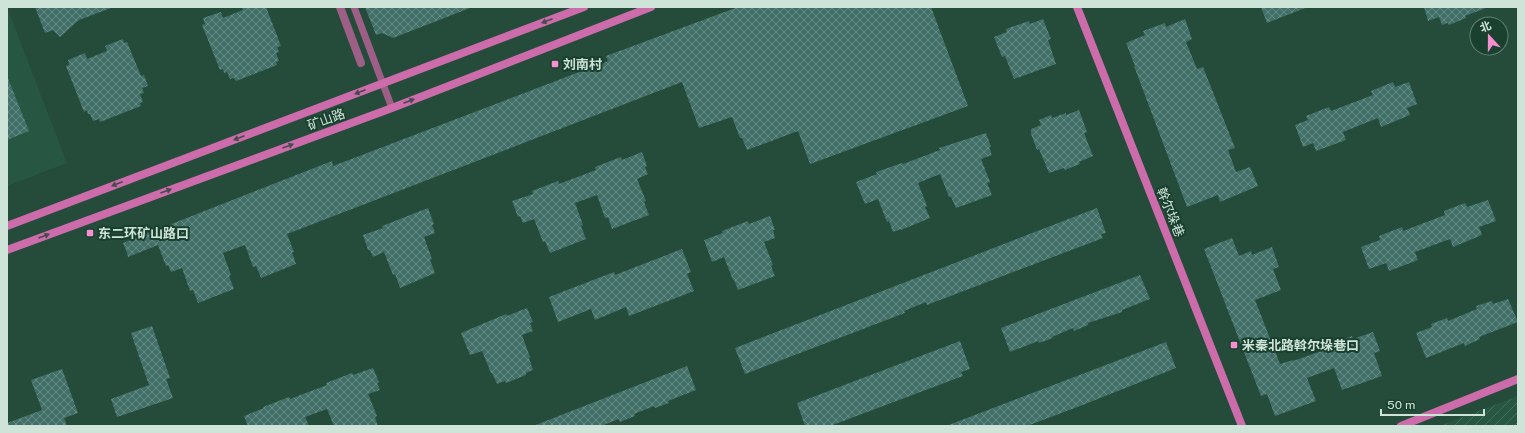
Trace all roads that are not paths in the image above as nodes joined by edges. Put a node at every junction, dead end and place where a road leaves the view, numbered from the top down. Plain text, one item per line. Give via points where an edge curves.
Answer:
1 (340, 7) edge
2 (354, 7) edge
3 (584, 7) edge
4 (651, 7) edge
5 (1077, 7) edge
6 (362, 63) dead end
7 (383, 83) junction
8 (392, 108) junction
9 (7, 226) edge
10 (7, 250) edge
11 (1518, 380) edge
12 (1242, 426) edge
13 (1401, 426) edge

1 - 6 street
2 - 7 lane
3 -> 7 main road, 矿山路
8 -> 4 main road, 矿山路
5 - 12 main road, 幹尔垛巷
7 - 8 lane
7 -> 9 main road, 矿山路
10 -> 8 main road, 矿山路
11 - 13 main road

